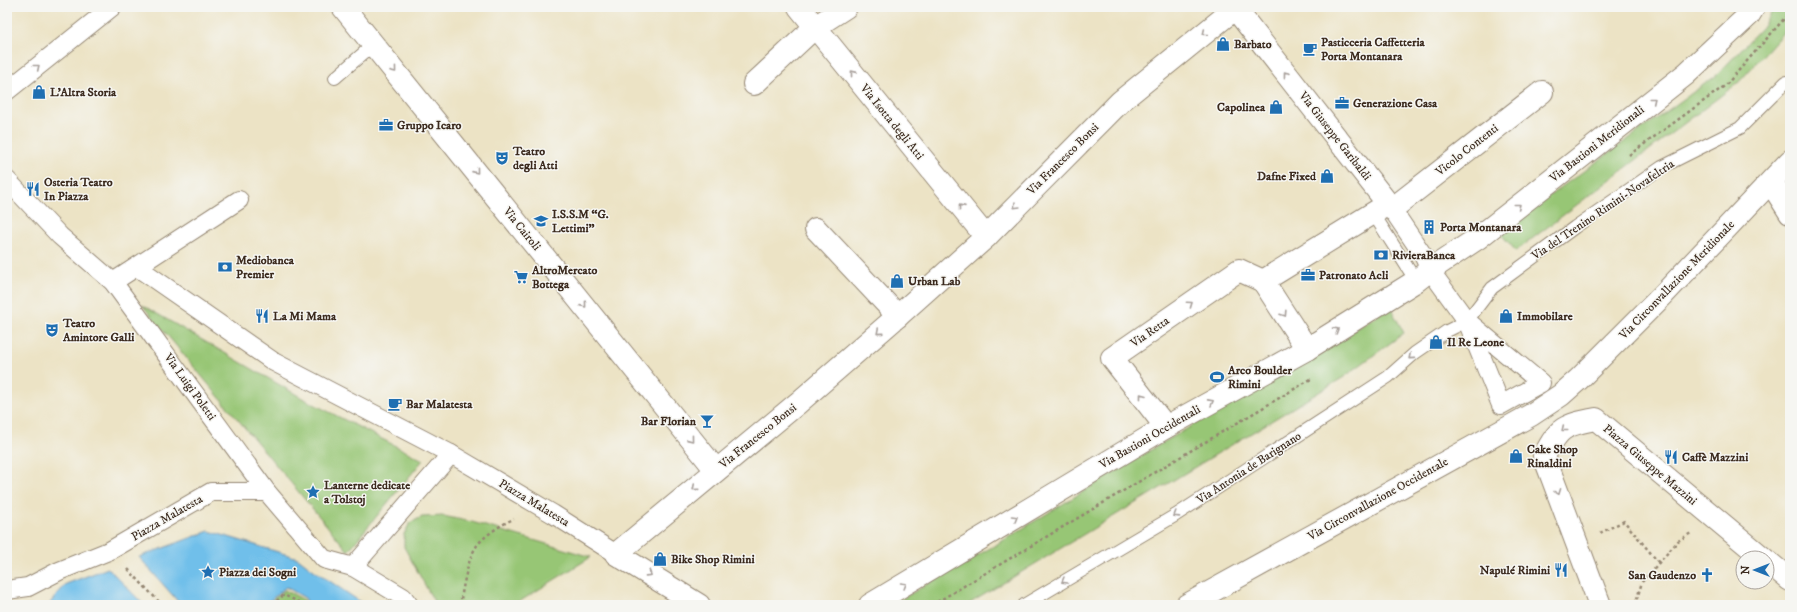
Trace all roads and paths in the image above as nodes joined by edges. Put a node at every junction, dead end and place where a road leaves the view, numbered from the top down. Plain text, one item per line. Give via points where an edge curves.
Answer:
1 (112, 7) edge
2 (344, 7) edge
3 (799, 7) edge
4 (846, 7) edge
5 (1754, 7) edge
6 (1235, 8) edge
7 (815, 27) junction
8 (374, 44) junction
9 (335, 78) dead end
10 (1786, 82) dead end
11 (754, 84) dead end
12 (7, 91) edge
13 (1542, 92) dead end
14 (1790, 161) edge
15 (7, 180) edge
16 (1773, 181) junction
17 (239, 200) dead end
18 (1384, 208) junction
19 (1790, 213) edge
20 (816, 229) dead end
21 (986, 237) junction
22 (137, 267) junction
23 (1423, 276) junction
24 (1263, 281) junction
25 (113, 282) junction
26 (898, 316) junction
27 (1467, 321) junction
28 (1307, 349) junction
29 (1316, 377) dead end
30 (1561, 395) joint
31 (1166, 427) junction
32 (451, 454) junction
33 (716, 470) junction
34 (268, 492) junction
35 (553, 514) junction
36 (1694, 531) dead end
37 (1598, 534) dead end
38 (111, 550) junction
39 (1753, 550) edge
40 (616, 554) junction
41 (1659, 562) junction
42 (353, 567) junction
43 (1775, 568) edge
44 (1790, 580) edge
45 (7, 590) edge
46 (1599, 603) edge
47 (1193, 604) edge
48 (162, 605) edge
49 (272, 605) edge
50 (302, 605) edge
51 (409, 605) edge
52 (460, 605) edge
53 (699, 605) edge
54 (870, 605) edge
55 (932, 605) edge
56 (1024, 605) edge
57 (1635, 605) edge

12 -> 1 street
2 - 8 street, Via Cairoli
3 - 7 street, Via Isotta degli Atti
4 - 7 street
23 -> 5 street, Via Bastioni Meridionali via 1478,238 1686,74 1749,15
18 -> 6 street, Via Giuseppe Garibaldi
6 -> 21 street, Via Francesco Bonsi via 1121,101
7 - 11 street
21 -> 7 street, Via Isotta degli Atti
8 - 9 lane
8 -> 33 street, Via Cairoli
10 - 27 lane, Via del Trenino Rimini-Novafeltria via 1740,128 1662,167 1492,288
13 - 18 street, Vicolo Contenti
14 - 16 street, Via Circonvallazione Meridionale
15 - 25 street, Via Luigi Poletti via 60,236
16 - 19 street
16 - 30 street, Via Circonvallazione Meridionale via 1579,380
17 - 22 street
18 - 23 street, Via Giuseppe Garibaldi via 1423,255
18 - 24 street
20 - 26 street
21 - 26 street, Via Francesco Bonsi
22 - 25 street
22 - 32 street, Piazza Malatesta via 274,362
23 - 27 street
28 -> 23 street, Via Bastioni Occidentali
24 -> 28 street
31 -> 24 street, Via Retta via 1112,358 1239,270
25 - 34 street, Via Luigi Poletti
26 -> 33 street, Via Francesco Bonsi
27 - 27 street via 1541,383 1501,405
27 -> 56 lane, Via Antonia de Barignano via 1447,331 1415,353 1388,377 1235,478
31 -> 28 street, Via Bastioni Occidentali
29 - 55 path
30 - 47 street, Via Circonvallazione Occidentale
54 -> 31 street, Via Bastioni Occidentali
32 - 35 street, Piazza Malatesta
32 - 42 street
33 -> 40 street, Via Francesco Bonsi
34 - 38 street, Piazza Malatesta via 211,492
34 - 42 street via 324,559
35 - 40 street, Piazza Malatesta
35 - 52 path via 532,514 512,520 496,529 476,547 466,575
36 - 41 path via 1678,541
37 - 41 path via 1624,521
38 - 45 street, Piazza Malatesta via 28,587
38 - 48 path
39 -> 46 street, Piazza Giuseppe Mazzini via 1596,420 1571,424 1554,437 1544,456
40 -> 53 street
41 - 57 path via 1642,582
42 - 51 street via 404,596
43 - 44 street
49 - 50 path via 284,595 301,602

